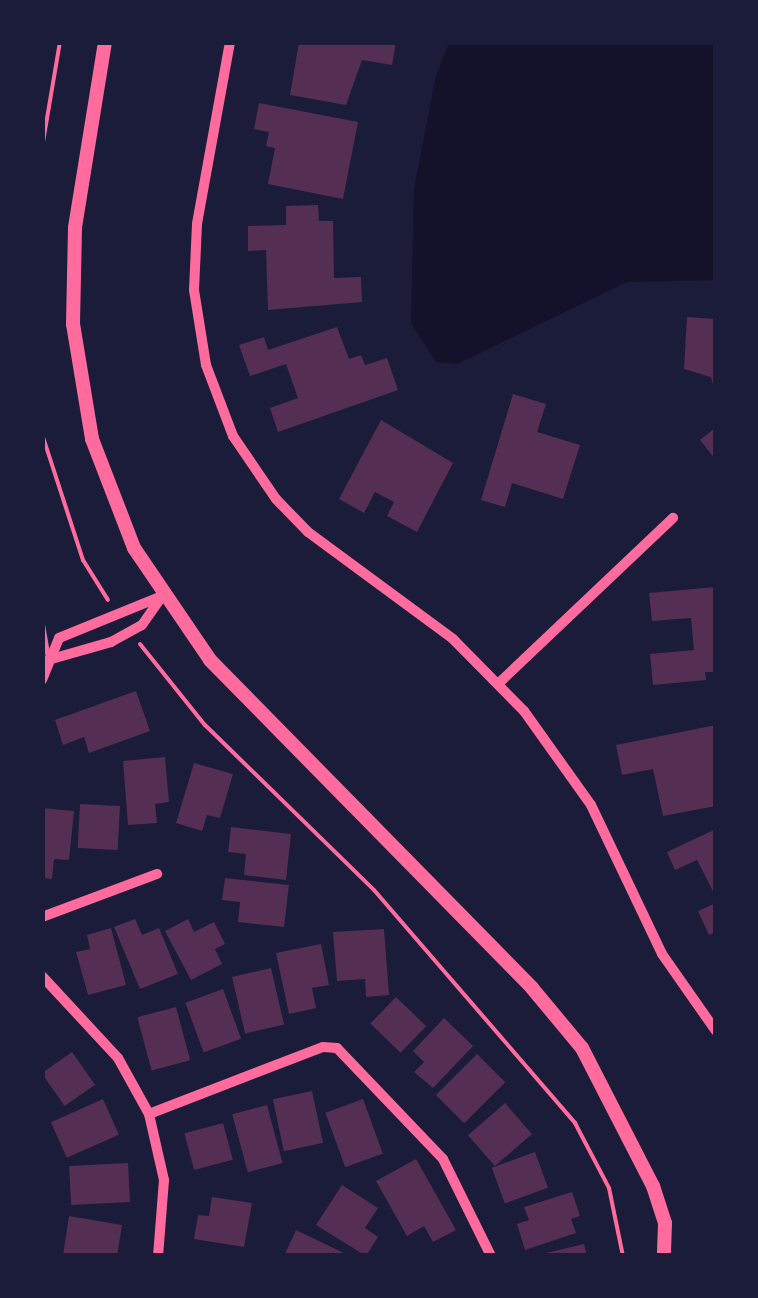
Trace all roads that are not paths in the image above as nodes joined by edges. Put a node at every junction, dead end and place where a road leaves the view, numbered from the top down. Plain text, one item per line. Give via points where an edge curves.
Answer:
1 (105, 42) edge
2 (230, 42) edge
3 (673, 518) dead end
4 (162, 596) junction
5 (42, 624) edge
6 (48, 660) junction
7 (42, 680) edge
8 (499, 683) junction
9 (158, 874) dead end
10 (42, 917) edge
11 (42, 976) edge
12 (716, 1031) edge
13 (150, 1114) junction
14 (158, 1256) edge
15 (491, 1256) edge
16 (664, 1256) edge

1 - 4 street via 75,228 73,324 98,458 134,548
2 - 8 street via 194,254 197,320 215,394 249,462 298,521 453,639
3 - 8 street
4 - 6 street via 58,638
4 - 6 street via 142,625 89,652
4 - 16 street via 210,660 532,988 582,1048 631,1132 653,1186 665,1223
5 - 6 lane
6 - 7 street
8 - 12 street via 592,805 662,954
9 - 10 street
11 - 13 street via 118,1058
13 - 14 street via 164,1180
13 - 15 street via 337,1048 443,1159

